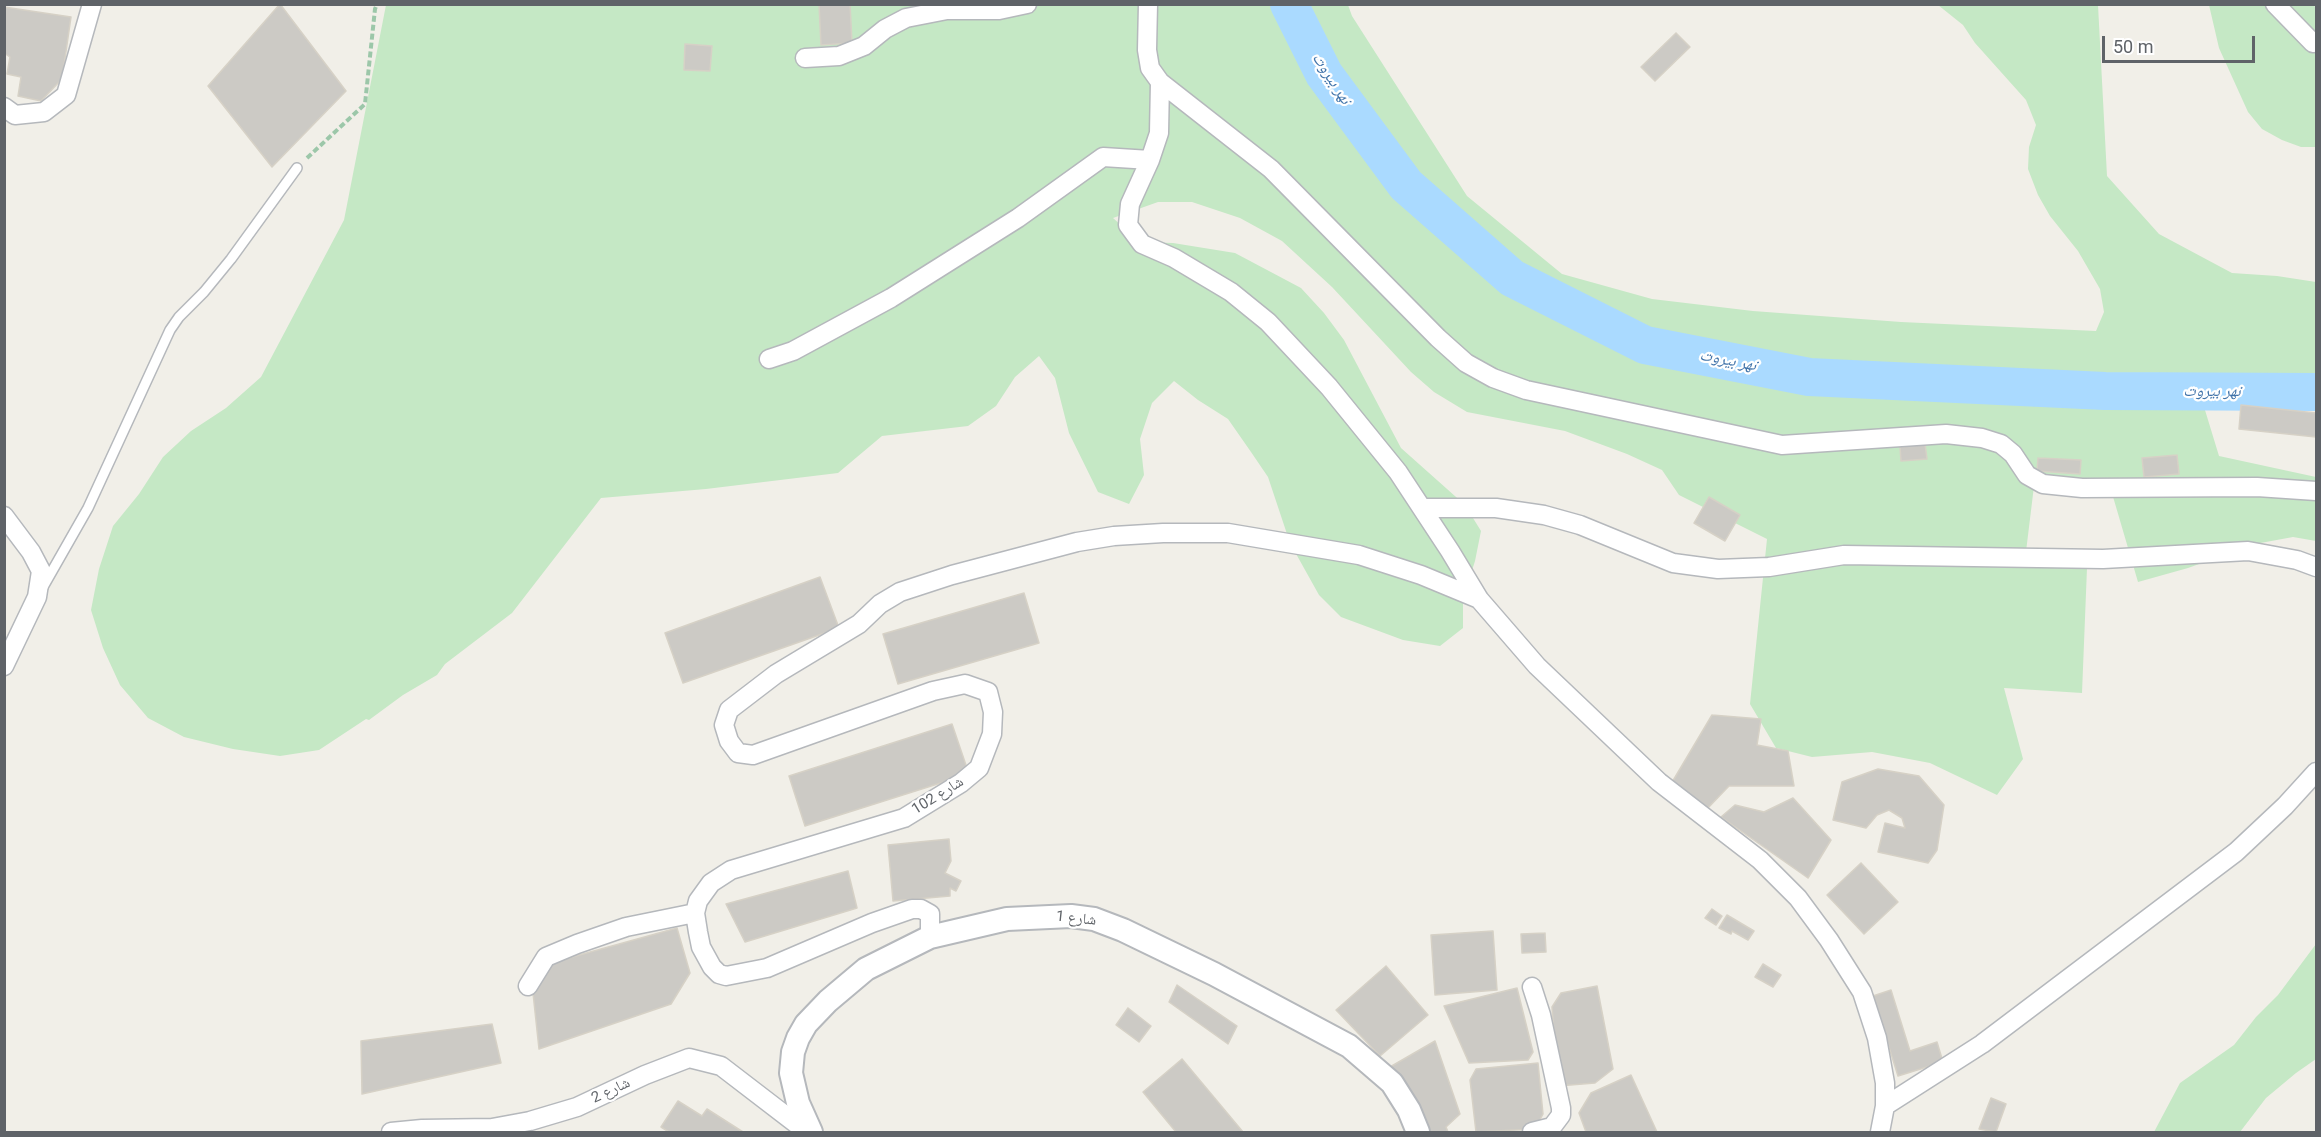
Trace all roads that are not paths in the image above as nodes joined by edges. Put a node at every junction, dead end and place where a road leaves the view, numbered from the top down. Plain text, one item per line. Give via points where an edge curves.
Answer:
1 (92, 4) edge
2 (1027, 4) edge
3 (2276, 4) edge
4 (1146, 9) edge
5 (2316, 42) edge
6 (805, 58) dead end
7 (1160, 82) junction
8 (8, 117) edge
9 (1150, 160) junction
10 (297, 168) road end
11 (769, 359) dead end
12 (2316, 491) edge
13 (1422, 508) junction
14 (4, 516) edge
15 (2316, 567) edge
16 (37, 597) junction
17 (1479, 599) junction
18 (4, 666) edge
19 (2316, 772) edge
20 (695, 913) junction
21 (930, 937) junction
22 (528, 986) dead end
23 (1532, 987) dead end
24 (1885, 1106) junction
25 (391, 1132) edge
26 (809, 1132) edge
27 (1418, 1132) edge
28 (1532, 1132) edge
29 (1880, 1132) edge

1 - 8 street via 66,95 44,112
2 - 6 street via 999,10 947,10 906,18 864,46 839,56
3 - 5 street
4 - 7 street via 1150,68
7 - 9 street via 1159,133
7 - 12 street via 1271,169 1466,363 1526,390 1782,445 1946,434 1982,438 2001,444 2027,475 2043,484
9 - 11 street via 1103,157 1017,218 891,298 793,351
9 - 13 street via 1130,204 1128,225 1142,244 1231,292 1268,322 1329,387
10 - 16 lane via 231,259 170,330 88,508
13 - 15 street via 1496,508 1544,515 1673,562 1718,569 1769,567 1844,555 2103,559 2248,551
13 - 17 street
14 - 16 street via 41,571
16 - 18 street
17 - 20 street, شارع 102 via 1359,555 1228,533 1163,533 1077,542 900,592 859,624 776,674 729,710 724,725 729,741 738,753 753,755 933,691 965,684 988,692 993,712 992,734 979,768 962,783 903,818 731,870 711,883
17 - 24 street via 1537,666 1659,782 1760,860 1798,898 1862,992 1877,1038
19 - 24 street via 2236,852 1982,1044
20 - 21 street via 701,947 712,967 726,976 767,968 912,909 927,910 930,914
20 - 22 street via 626,927 546,957
21 - 26 street, شارع 1 via 866,969 806,1024 793,1052 791,1073
21 - 27 street, شارع 1 via 1007,919 1041,917 1094,919 1123,930 1349,1046 1392,1083
23 - 28 street via 1561,1115 1552,1127
24 - 29 street
25 - 26 street, شارع 2 via 492,1128 530,1121 577,1107 689,1058 721,1066

